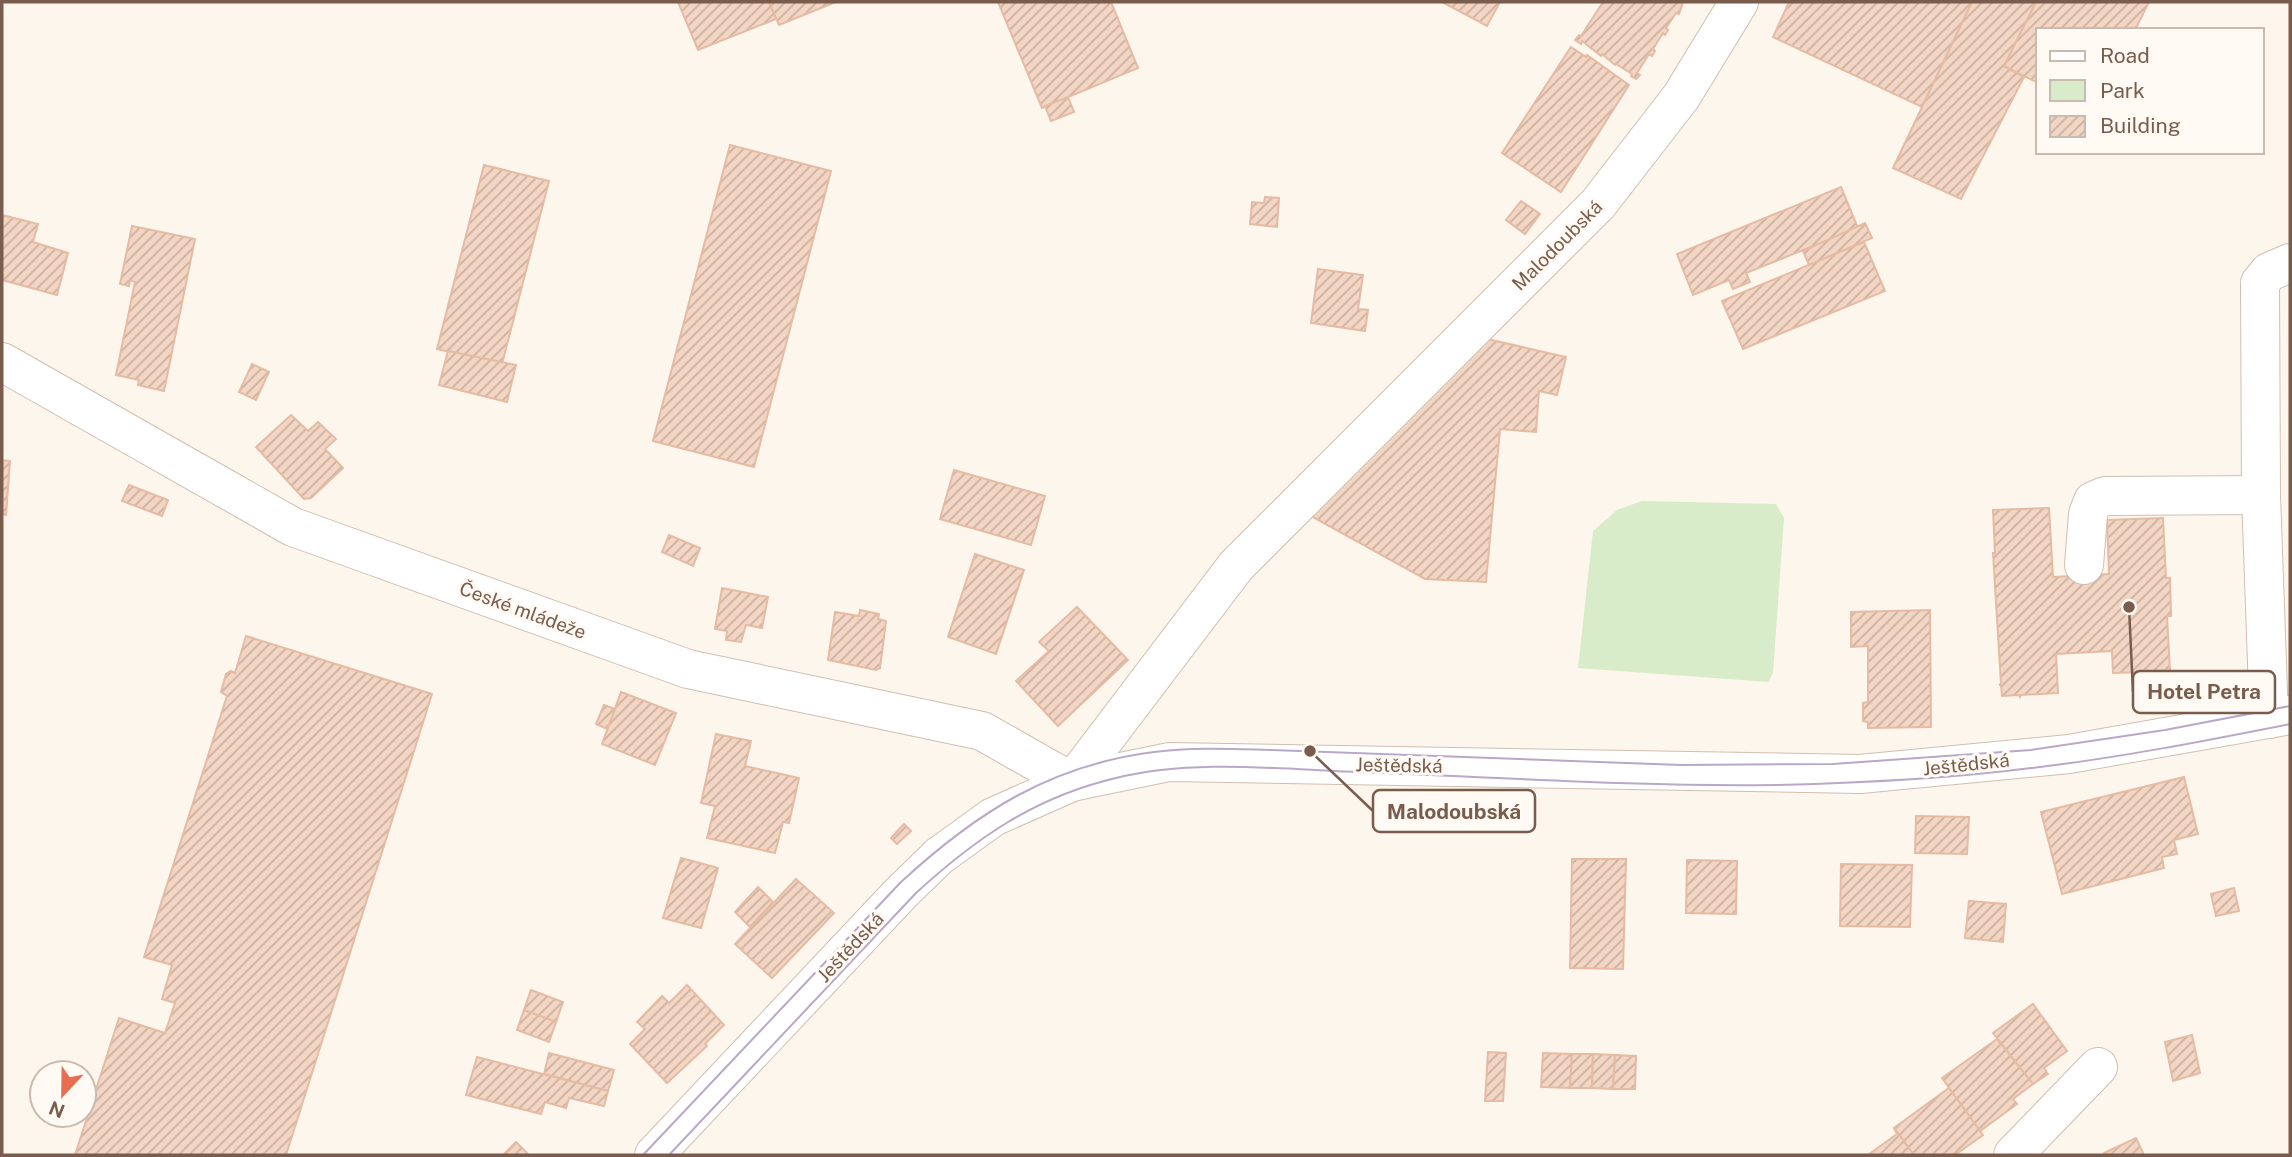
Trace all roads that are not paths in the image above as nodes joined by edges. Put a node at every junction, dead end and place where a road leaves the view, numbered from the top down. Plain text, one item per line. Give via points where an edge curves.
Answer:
1 (1739, 2) edge
2 (2290, 264) edge
3 (2, 362) edge
4 (2261, 495) junction
5 (2084, 565) dead end
6 (2280, 717) edge
7 (1072, 782) junction
8 (2098, 1067) dead end
9 (654, 1155) edge
10 (2013, 1155) edge

1 - 7 street, Malodoubská via 1681,97 1598,204 1236,566
2 - 4 street via 2269,272 2260,283
3 - 7 street, České mládeže via 293,527 688,669 982,731
4 - 5 street via 2105,496 2093,501 2088,514
4 - 6 street
6 - 7 street, Ještědská via 2069,754 1860,774 1169,762
7 - 9 street, Ještědská via 993,817 939,856
8 - 10 street

